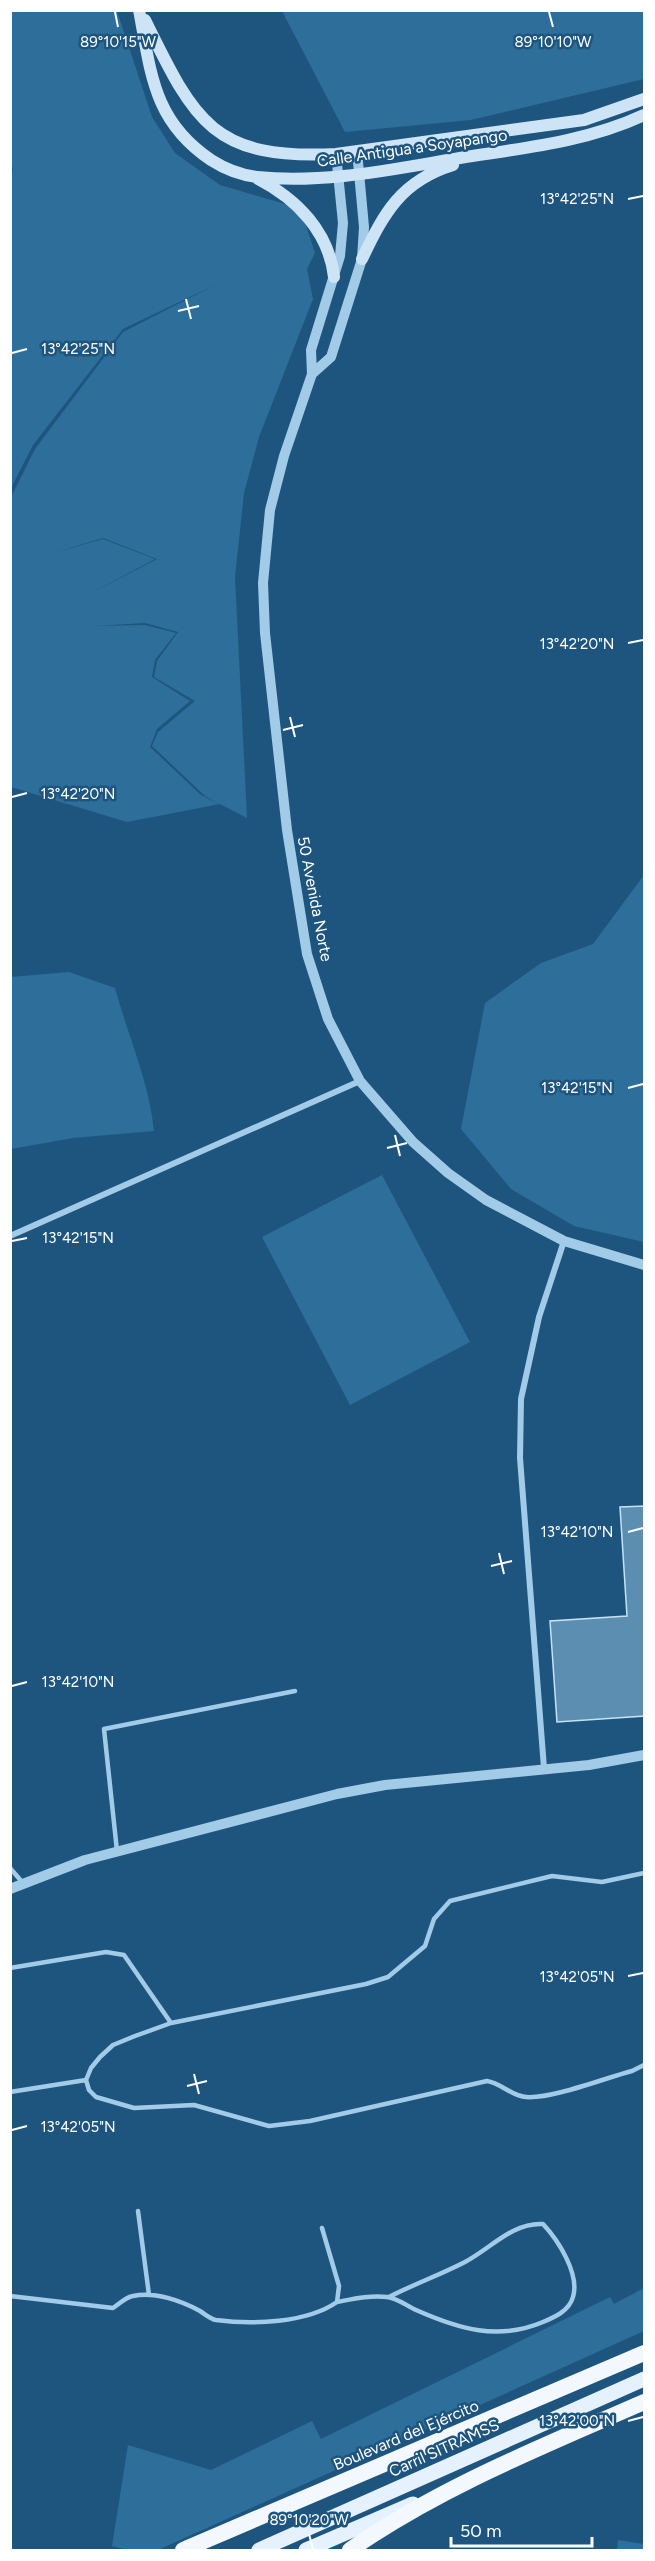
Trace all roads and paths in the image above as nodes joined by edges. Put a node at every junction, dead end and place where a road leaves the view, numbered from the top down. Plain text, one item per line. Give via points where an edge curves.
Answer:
1 (140, 10) edge
2 (645, 99) edge
3 (645, 115) edge
4 (357, 151) junction
5 (492, 153) junction
6 (336, 154) junction
7 (361, 174) junction
8 (255, 177) junction
9 (340, 177) junction
10 (362, 260) junction
11 (334, 277) junction
12 (312, 374) junction
13 (360, 1081) junction
14 (10, 1236) edge
15 (564, 1241) junction
16 (645, 1265) edge
17 (295, 1690) dead end
18 (645, 1755) edge
19 (544, 1768) junction
20 (117, 1851) junction
21 (10, 1868) edge
22 (645, 1873) edge
23 (23, 1883) junction
24 (10, 1889) edge
25 (10, 1968) edge
26 (171, 2023) junction
27 (645, 2065) edge
28 (86, 2080) junction
29 (10, 2092) edge
30 (138, 2211) dead end
31 (322, 2228) dead end
32 (149, 2295) junction
33 (10, 2296) edge
34 (389, 2297) junction
35 (337, 2302) junction
36 (645, 2353) edge
37 (645, 2379) edge
38 (645, 2402) edge
39 (478, 2475) junction
40 (183, 2550) edge
41 (259, 2550) edge
42 (306, 2550) edge
43 (350, 2550) edge

1 - 6 main road, Calle Antigua a Soyapango via 190,105 222,135 264,152
1 - 8 main road, Calle Antigua a Soyapango via 152,82 168,119 212,161
2 - 4 main road, Calle Antigua a Soyapango via 584,120
3 - 5 main road, Calle Antigua a Soyapango via 594,135
4 - 6 main road, Calle Antigua a Soyapango
4 - 7 street, 50 Avenida Norte
5 - 7 main road, Calle Antigua a Soyapango
5 - 10 main road via 436,171 404,192 385,213
6 - 9 street, 50 Avenida Norte
7 - 9 main road, Calle Antigua a Soyapango
7 - 10 street, 50 Avenida Norte
8 - 9 main road, Calle Antigua a Soyapango
8 - 11 main road via 287,197 310,219 325,243
9 - 11 street, 50 Avenida Norte via 343,240
10 - 12 street, 50 Avenida Norte via 331,357
11 - 12 street, 50 Avenida Norte via 311,350
12 - 13 street, 50 Avenida Norte via 270,510 263,571 265,633 287,831 307,954 328,1019
13 - 14 street
13 - 15 street, 50 Avenida Norte via 413,1142 448,1173 486,1200
15 - 16 street, 50 Avenida Norte
15 - 19 street via 538,1317 521,1400 520,1458
17 - 20 lane via 104,1729
18 - 19 street
19 - 20 street via 385,1785 278,1808
20 - 23 street
21 - 23 lane
22 - 26 lane via 602,1882 552,1876 450,1901 434,1919 425,1946 388,1977
23 - 24 street
25 - 26 lane via 106,1952 124,1955
26 - 28 lane via 113,2045 91,2068
27 - 28 lane via 544,2095 525,2097 487,2080 310,2121 269,2126 194,2105 134,2108 96,2097
28 - 29 lane
30 - 32 lane
31 - 35 lane via 339,2286
32 - 33 lane via 132,2296 114,2308
32 - 35 lane via 179,2301 213,2320 281,2321 317,2313
34 - 34 lane via 446,2323 487,2333 522,2331 557,2317 572,2303 576,2290 571,2270 553,2235 543,2224 533,2223 514,2230 465,2262
34 - 35 lane
36 - 40 highway, Boulevard del Ejército
37 - 41 main road, Carril SITRAMSS
38 - 39 highway
39 - 42 main road
39 - 43 highway

